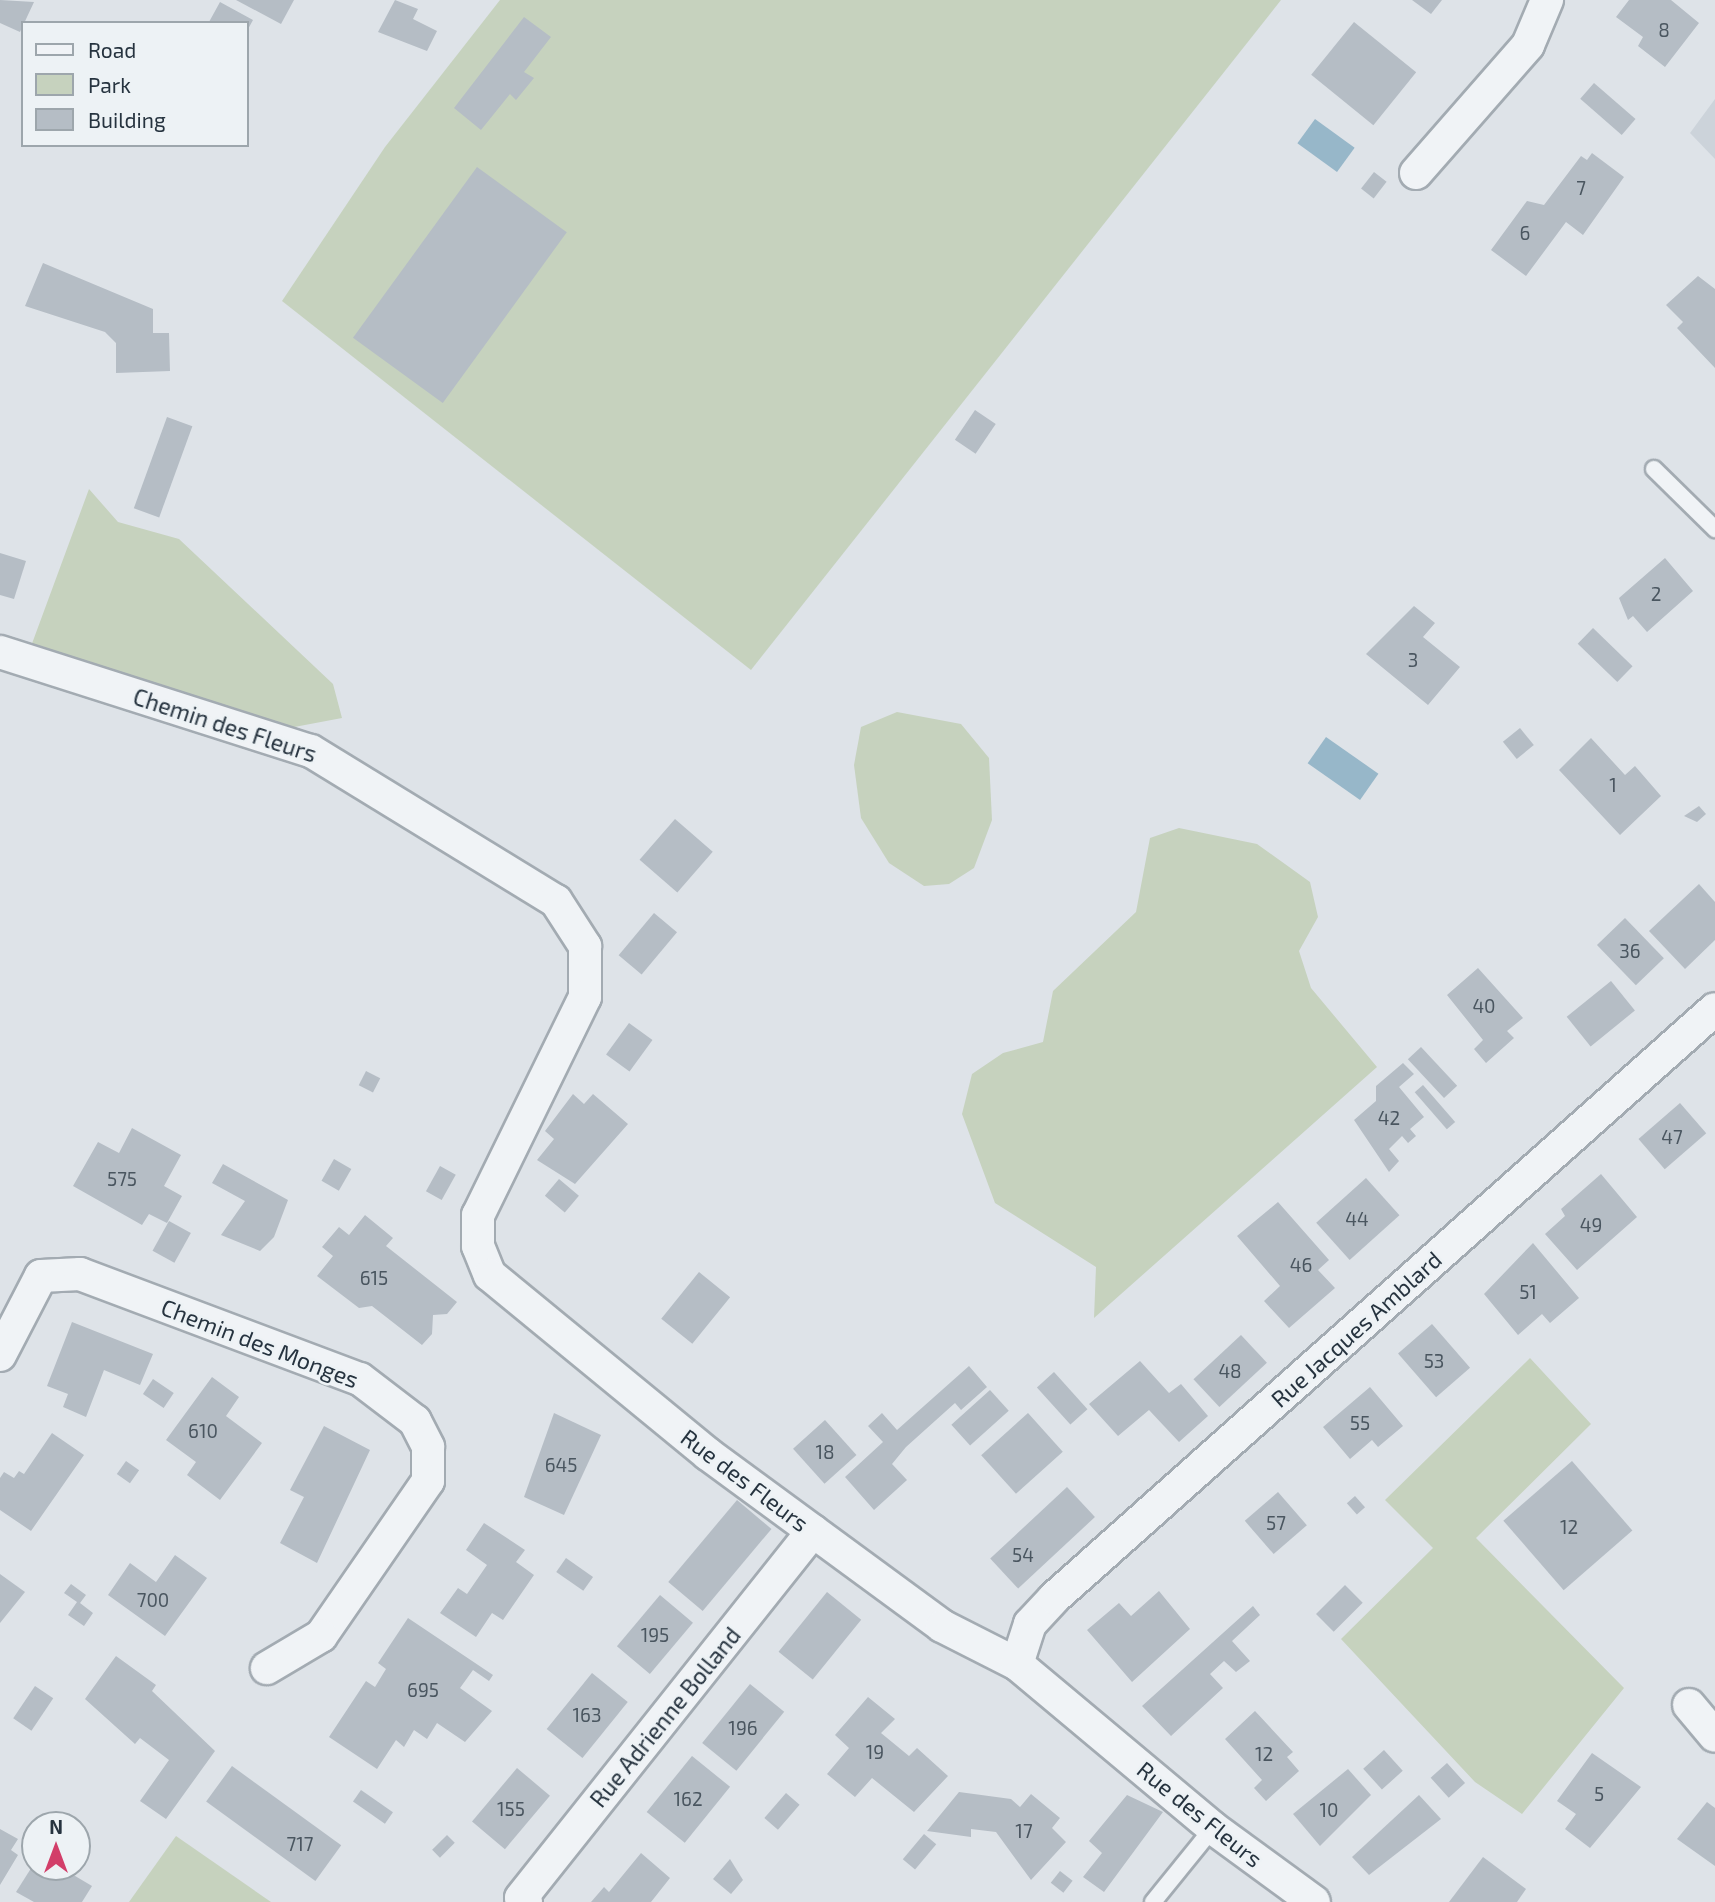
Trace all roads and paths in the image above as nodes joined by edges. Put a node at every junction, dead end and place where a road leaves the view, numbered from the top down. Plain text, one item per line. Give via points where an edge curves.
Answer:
1 (1547, 0) edge
2 (1416, 173) dead end
3 (1654, 469) dead end
4 (1715, 529) edge
5 (0, 652) edge
6 (575, 922) joint
7 (1715, 1009) edge
8 (0, 1355) edge
9 (813, 1531) junction
10 (1017, 1664) junction
11 (267, 1668) dead end
12 (1689, 1705) dead end
13 (1715, 1736) edge
14 (1213, 1828) junction
15 (526, 1902) edge
16 (1153, 1902) edge
17 (1314, 1902) edge

1 - 2 street via 1528,45
3 - 4 lane
5 - 6 street, Chemin des Fleurs via 311,751 532,881
6 - 9 street, Rue des Fleurs via 589,971 584,997 488,1186 478,1215 478,1246 505,1292
7 - 10 street, Rue Jacques Amblard via 1054,1598 1030,1624
8 - 11 street, Chemin des Monges via 41,1276 80,1274 360,1379 415,1421 428,1447 428,1480 321,1636
9 - 10 street, Rue des Fleurs via 942,1626
9 - 15 street, Rue Adrienne Bolland via 521,1898
10 - 14 street, Rue des Fleurs
12 - 13 street
14 - 16 lane
14 - 17 street, Rue des Fleurs

